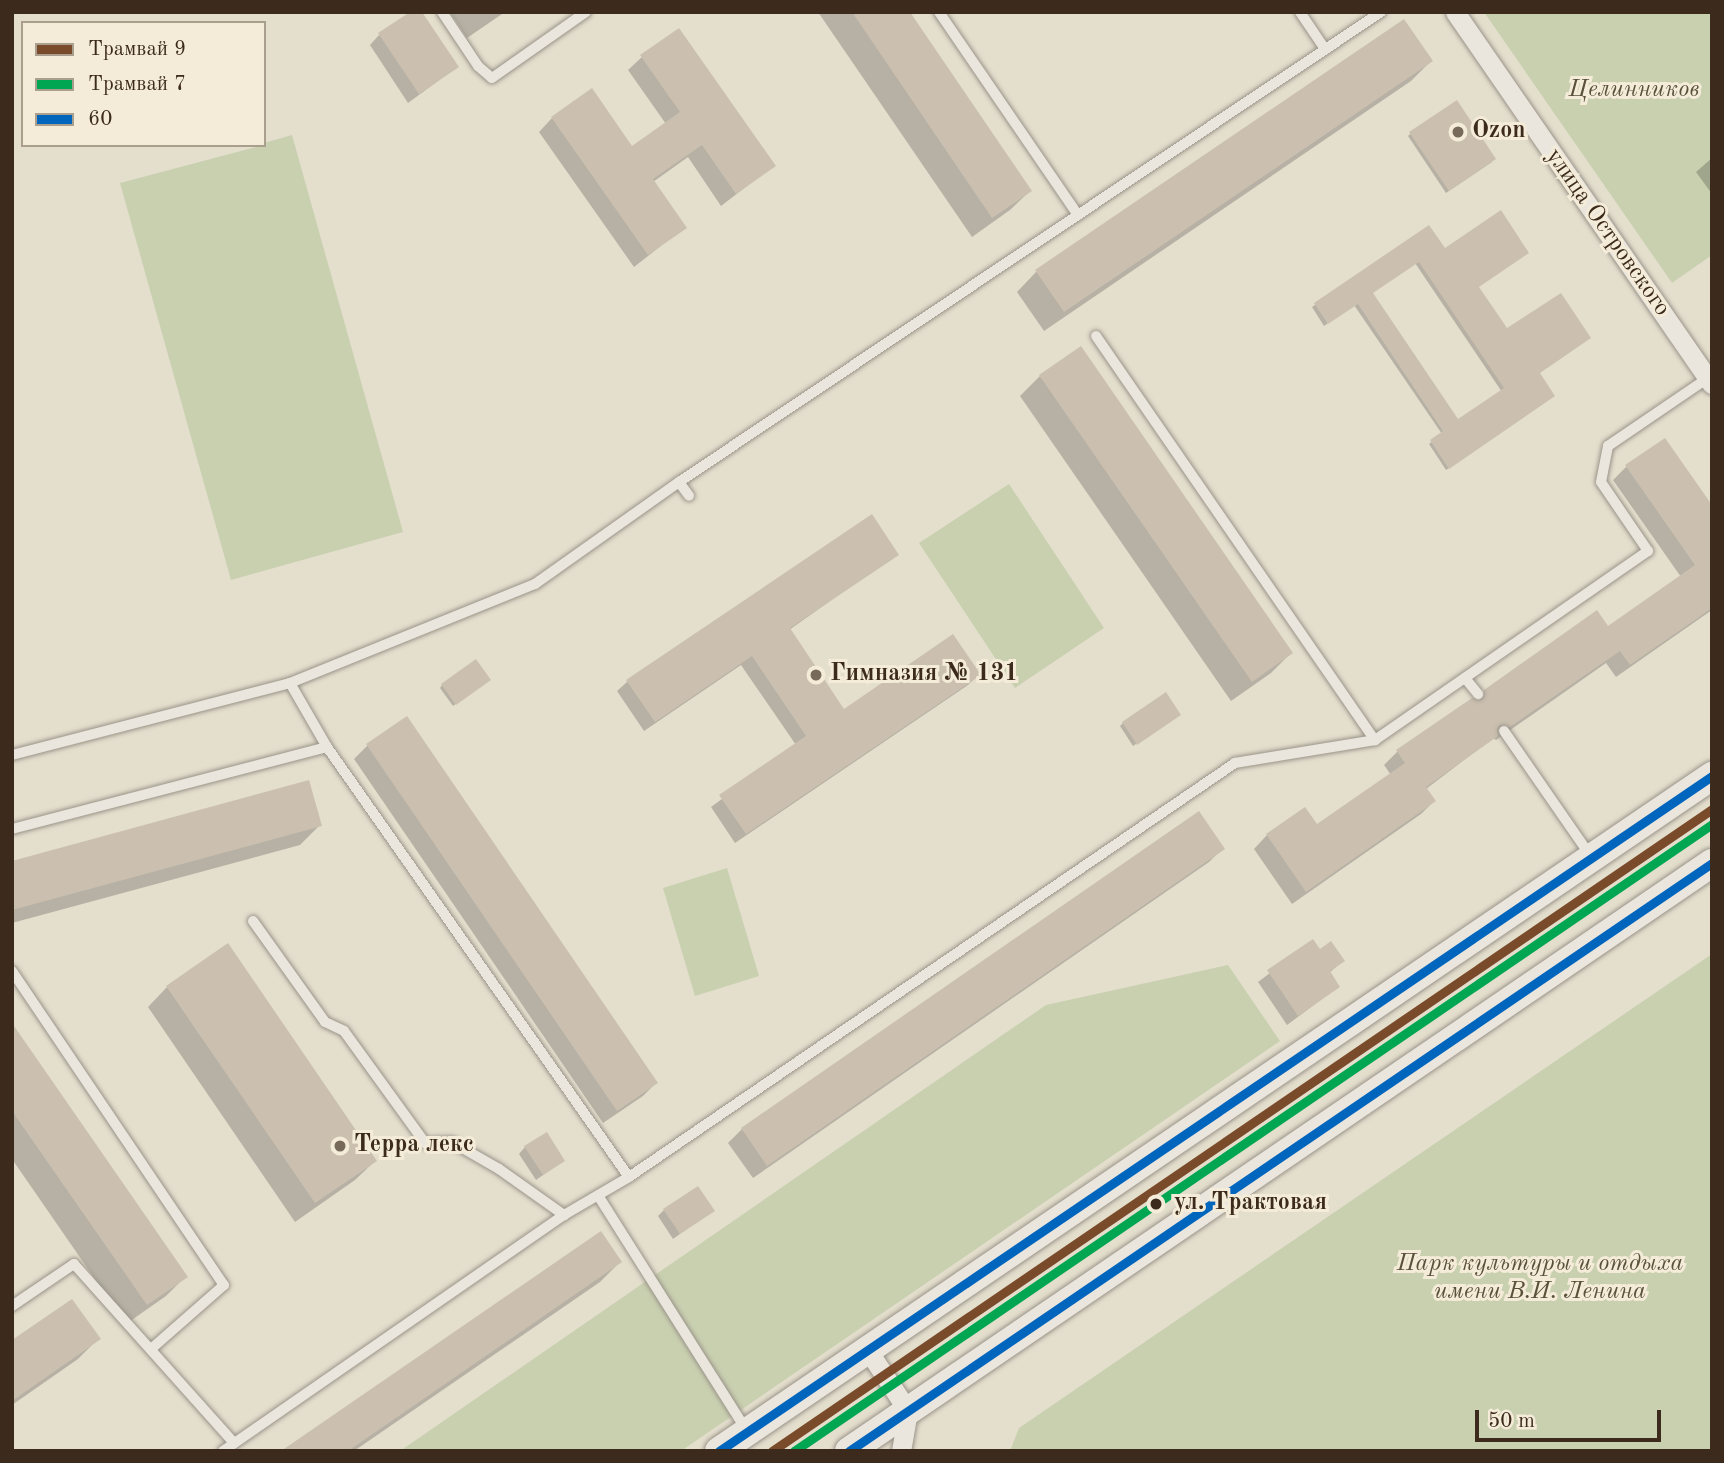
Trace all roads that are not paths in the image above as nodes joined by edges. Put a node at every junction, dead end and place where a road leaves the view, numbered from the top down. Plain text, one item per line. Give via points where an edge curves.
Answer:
1 (442, 12) edge
2 (586, 12) edge
3 (939, 12) edge
4 (1300, 12) edge
5 (1381, 12) edge
6 (1455, 12) edge
7 (1325, 50) junction
8 (1078, 215) junction
9 (1096, 336) dead end
10 (1710, 381) edge
11 (679, 482) junction
12 (689, 496) dead end
13 (1465, 678) junction
14 (290, 683) junction
15 (1478, 694) dead end
16 (1504, 731) dead end
17 (1375, 740) junction
18 (327, 747) junction
19 (12, 755) edge
20 (1712, 776) edge
21 (12, 829) edge
22 (1593, 859) junction
23 (1712, 863) edge
24 (253, 920) dead end
25 (12, 971) edge
26 (629, 1177) junction
27 (599, 1197) junction
28 (564, 1215) junction
29 (12, 1306) edge
30 (151, 1349) junction
31 (867, 1349) junction
32 (908, 1410) junction
33 (747, 1431) junction
34 (234, 1443) junction
35 (223, 1451) edge
36 (719, 1451) edge
37 (849, 1451) edge
38 (901, 1451) edge

1 - 2 lane via 478,66 492,78
3 - 8 lane
4 - 7 lane
5 - 7 lane
6 - 10 street, улица Островского
7 - 8 lane
8 - 11 lane
9 - 17 lane
10 - 13 lane via 1608,446 1601,482 1648,551
11 - 12 lane
11 - 14 lane via 534,584
13 - 15 lane
13 - 17 lane
14 - 18 lane
14 - 19 lane
16 - 22 lane
17 - 26 lane via 1235,763
18 - 21 lane
18 - 26 lane
20 - 22 main road
22 - 31 main road
23 - 32 main road
24 - 28 lane via 324,1022 344,1031 425,1143 452,1142
25 - 30 lane via 224,1285
26 - 27 lane
27 - 28 lane
27 - 33 lane
28 - 34 lane
29 - 30 lane via 74,1264
30 - 34 lane
31 - 32 street
31 - 33 main road
32 - 37 main road
32 - 38 street
33 - 36 main road
34 - 35 lane

